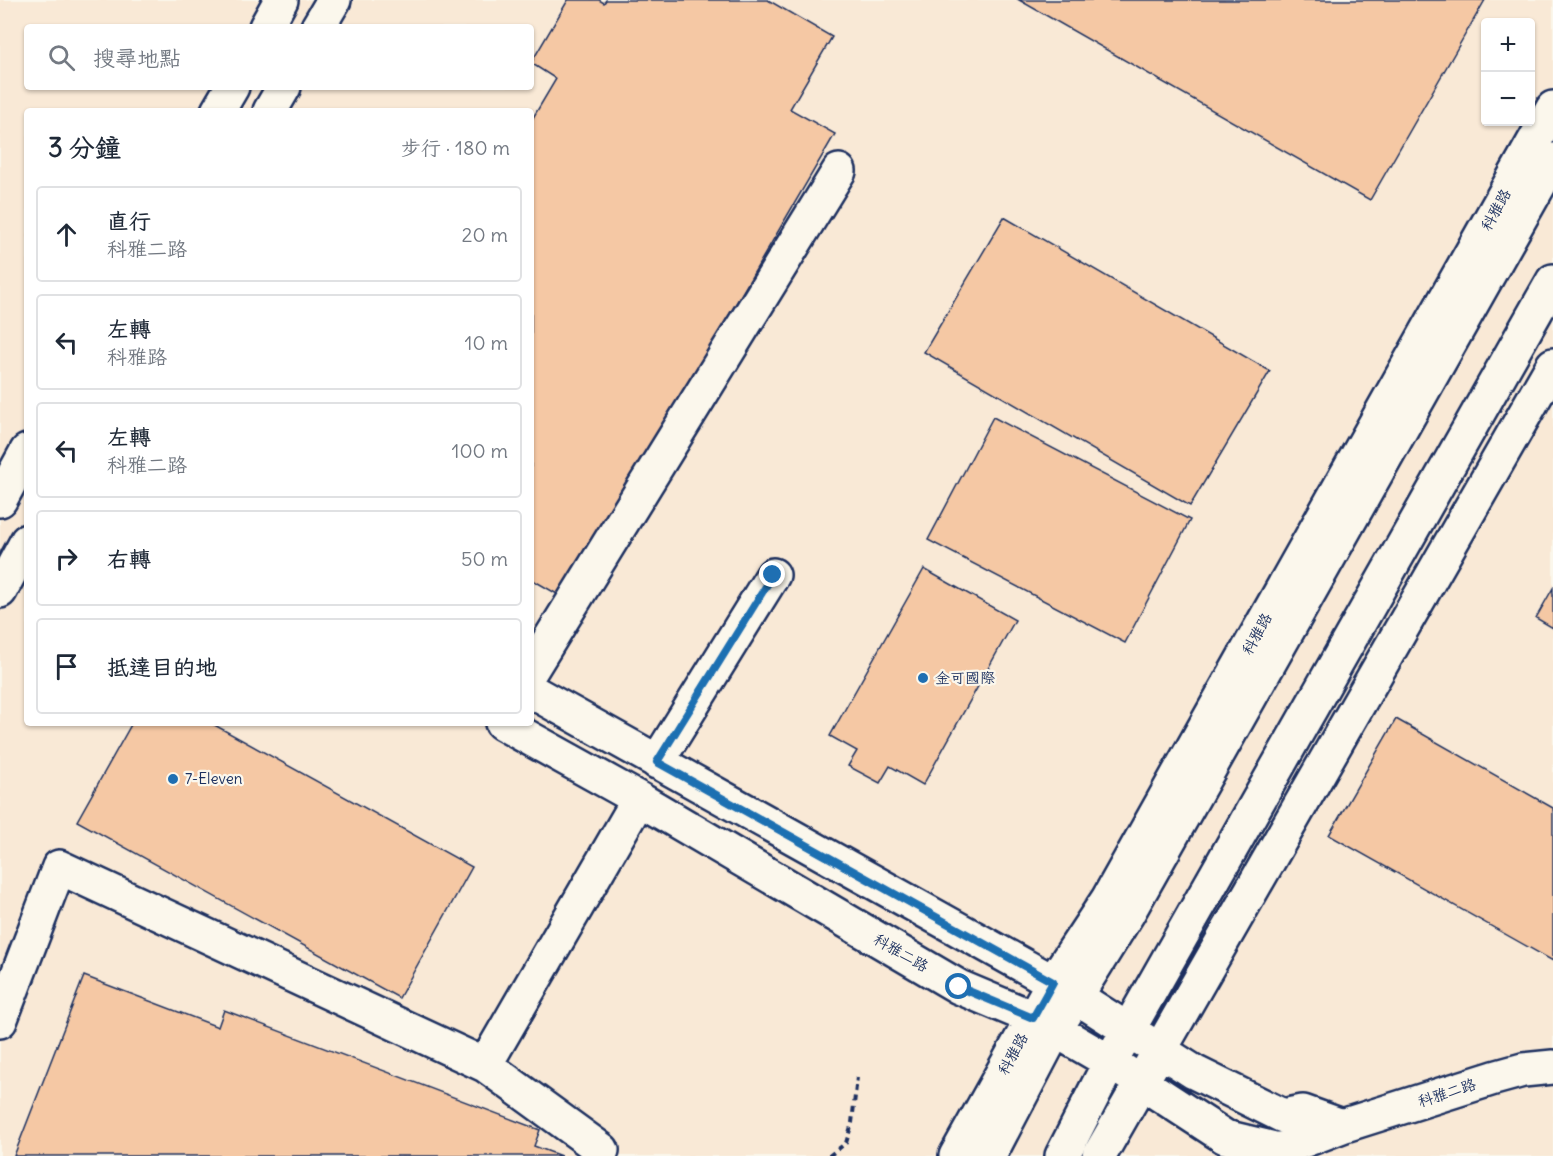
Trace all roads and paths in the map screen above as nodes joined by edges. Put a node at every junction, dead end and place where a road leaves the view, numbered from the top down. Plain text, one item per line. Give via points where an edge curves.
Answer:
1 (281, 0) edge
2 (334, 0) edge
3 (268, 24) edge
4 (320, 24) edge
5 (230, 90) edge
6 (282, 90) edge
7 (220, 108) edge
8 (272, 108) edge
9 (1553, 108) edge
10 (1553, 160) edge
11 (839, 171) dead end
12 (1553, 281) edge
13 (1553, 365) edge
14 (24, 458) edge
15 (0, 500) edge
16 (24, 547) edge
17 (773, 575) dead end
18 (0, 591) edge
19 (534, 665) edge
20 (534, 693) edge
21 (507, 726) edge
22 (657, 762) junction
23 (639, 800) junction
24 (1064, 990) junction
25 (0, 1021) edge
26 (1044, 1024) junction
27 (1129, 1029) junction
28 (1161, 1050) junction
29 (1110, 1062) junction
30 (485, 1065) junction
31 (1553, 1067) edge
32 (857, 1077) dead end
33 (1142, 1083) junction
34 (1342, 1126) junction
35 (1221, 1147) edge
36 (600, 1156) edge
37 (829, 1156) edge
38 (956, 1156) edge
39 (989, 1156) edge
40 (1062, 1156) edge
41 (1099, 1156) edge

1 - 3 street
2 - 4 street
5 - 7 street
6 - 8 street
9 - 24 street, 科雅路 via 1108,899
10 - 24 street, 科雅路 via 1133,903
11 - 19 street
12 - 27 street
13 - 28 street
14 - 15 street
16 - 18 street
17 - 22 street
20 - 22 street
21 - 23 street, 科雅二路
22 - 24 street
23 - 26 street, 科雅二路 via 959,987
23 - 30 street
24 - 26 street, 科雅路
24 - 27 street
25 - 30 street via 59,867
26 - 29 street, 科雅二路
26 - 38 street, 科雅路
26 - 39 street, 科雅路
27 - 28 street
27 - 29 street
28 - 33 street
28 - 34 street via 1194,1072 1283,1116 1303,1112
29 - 33 street, 科雅二路
29 - 40 street
30 - 36 street via 602,1149
31 - 34 street, 科雅二路 via 1494,1078
32 - 37 path via 846,1143
33 - 35 street, 科雅二路
33 - 41 street
34 - 35 street, 科雅二路 via 1279,1150

